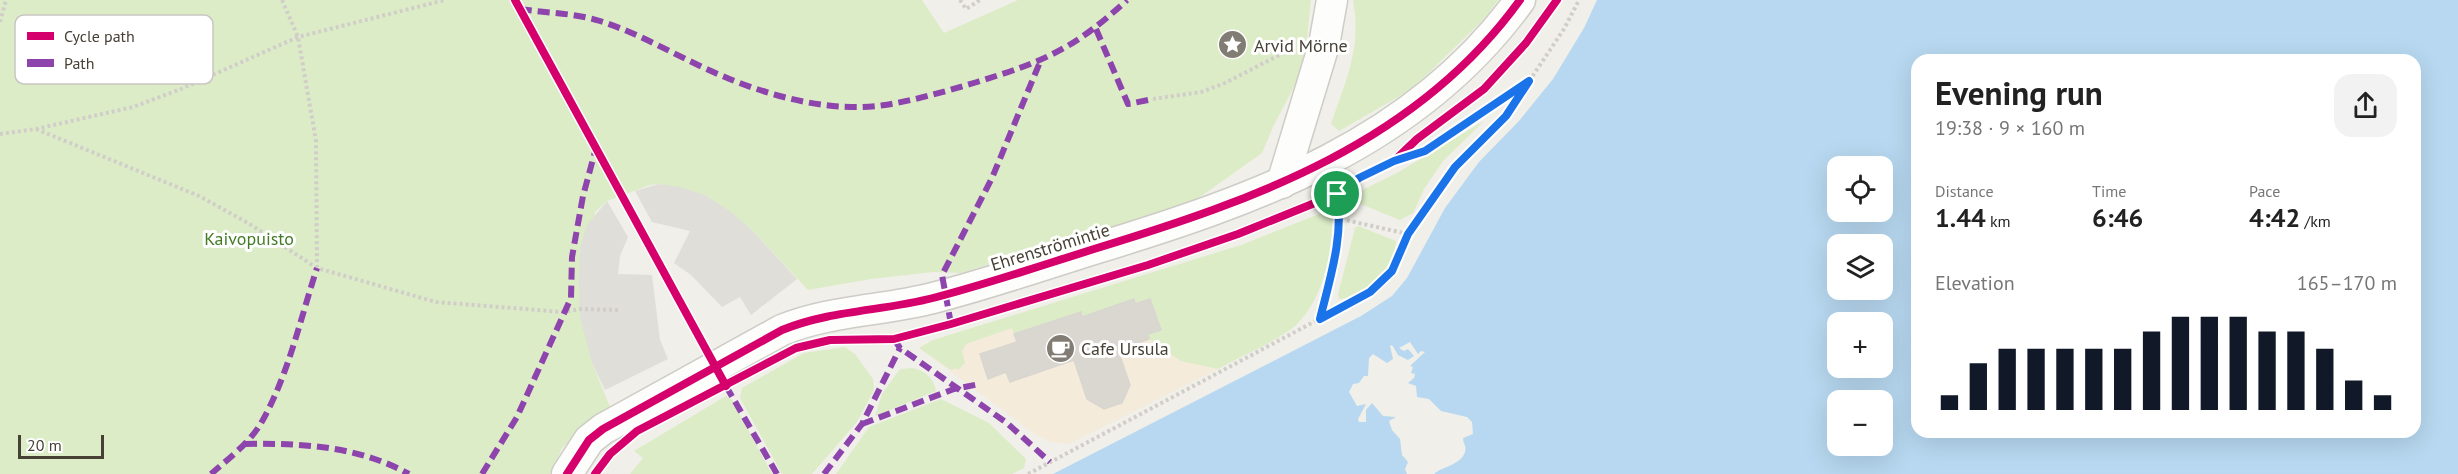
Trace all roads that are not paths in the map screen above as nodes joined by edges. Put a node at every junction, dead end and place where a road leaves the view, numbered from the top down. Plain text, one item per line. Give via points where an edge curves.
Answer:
1 (1332, 0) edge
2 (1520, 0) edge
3 (1282, 183) junction
4 (567, 474) edge

1 - 3 street via 1324,45
2 - 3 street, Ehrenströmintie via 1447,83 1344,153
3 - 4 street, Ehrenströmintie via 1200,217 945,295 897,307 809,319 782,330 603,429 577,454

